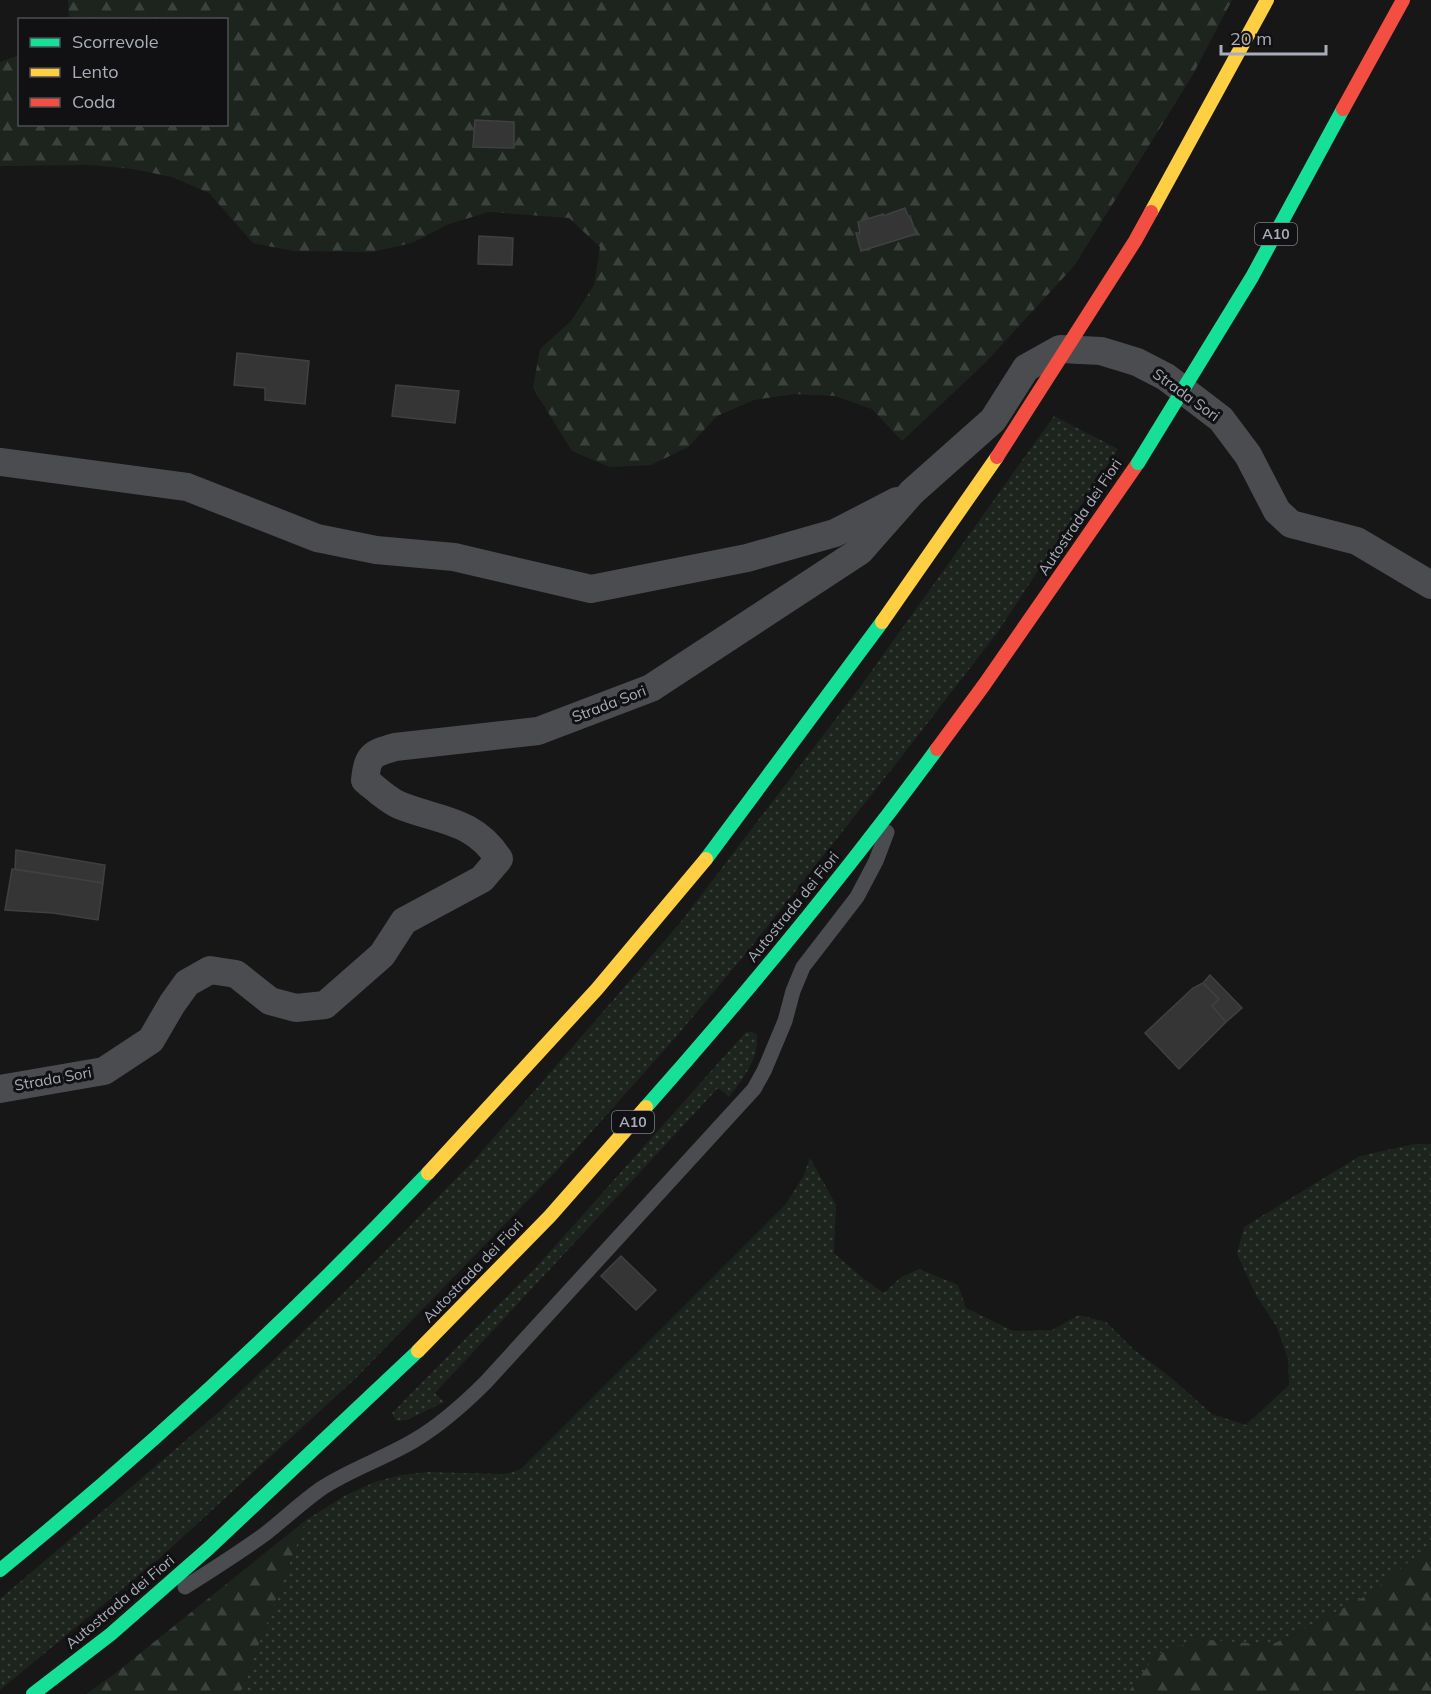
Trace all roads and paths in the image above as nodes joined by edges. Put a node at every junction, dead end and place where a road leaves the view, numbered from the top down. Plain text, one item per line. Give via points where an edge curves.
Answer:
1 (1267, 0) edge
2 (1403, 0) edge
3 (0, 462) edge
4 (912, 492) junction
5 (1431, 585) edge
6 (898, 802) junction
7 (0, 1089) edge
8 (0, 1570) edge
9 (111, 1634) junction
10 (33, 1694) edge

1 - 8 highway, bridge via 1135,241 997,457 865,647 716,847 597,989 365,1239 210,1388
2 - 6 highway, Autostrada dei Fiori / A10, bridge via 1252,277 1137,463 984,686
3 - 4 street via 187,487 317,538 376,550 454,557 591,589 747,558 835,533
4 - 5 street, Strada Sori via 993,420 1026,368 1060,349 1101,351 1137,362 1166,377 1221,419 1248,455 1277,511 1291,524 1357,541
4 - 7 street, Strada Sori via 860,551 651,688 538,731 395,747 375,753 367,764 365,780 396,804 458,823 490,844 499,859 482,879 404,921 382,955 325,1005 296,1008 270,1001 236,974 210,970 187,983 151,1040 104,1071
6 - 9 highway, Autostrada dei Fiori / A10 via 717,1027 550,1216 413,1356 209,1548
6 - 9 lane via 876,861 857,897 803,967 785,1021 754,1089 486,1382 435,1428 321,1489 263,1535
9 - 10 highway, Autostrada dei Fiori / A10

